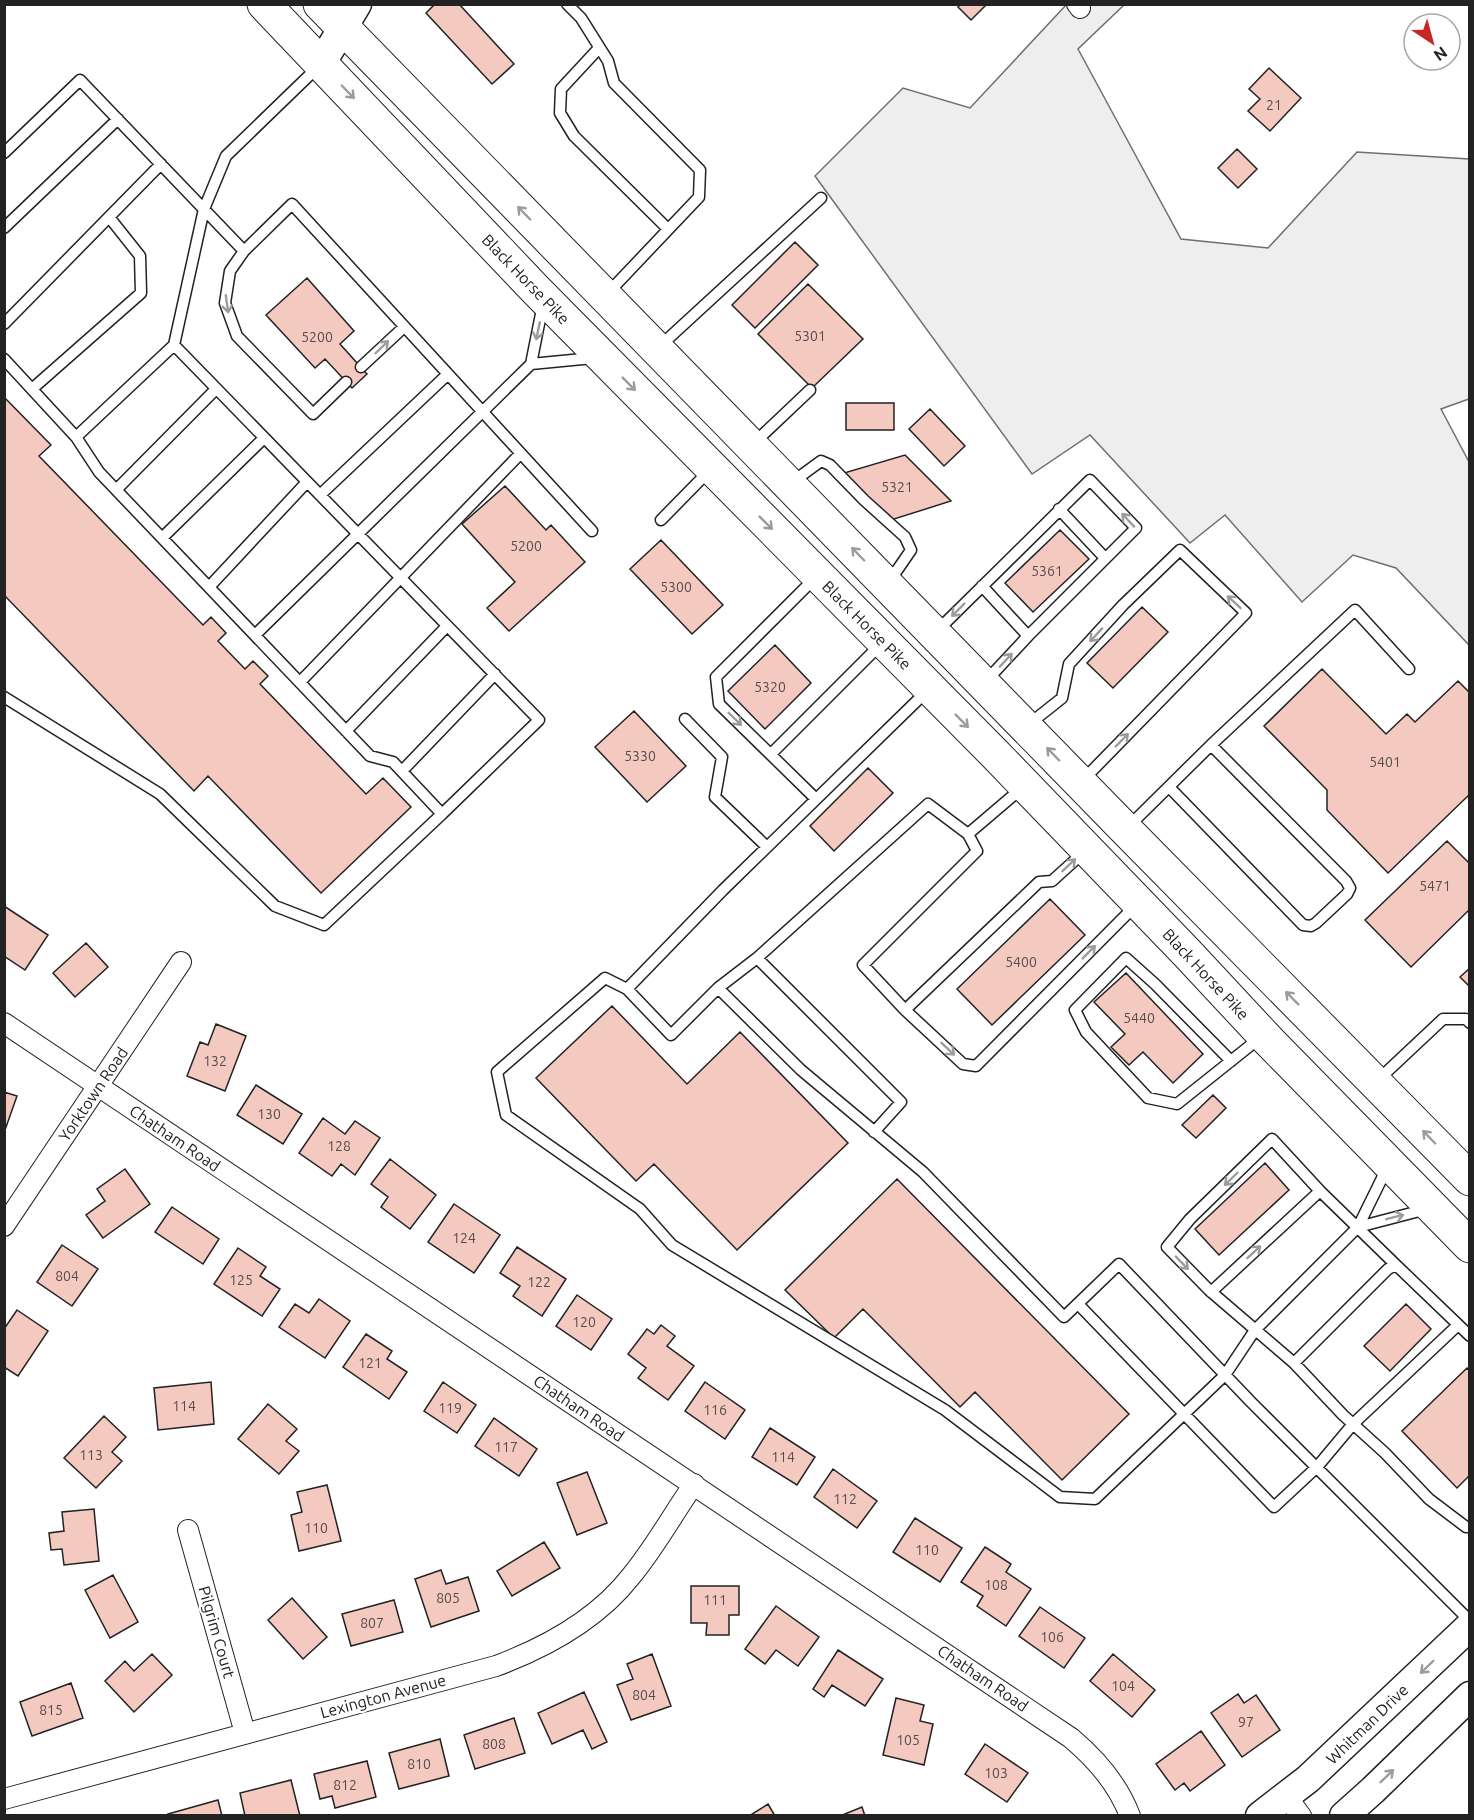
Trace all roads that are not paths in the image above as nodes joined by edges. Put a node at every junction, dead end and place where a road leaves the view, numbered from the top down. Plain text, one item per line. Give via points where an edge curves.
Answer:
1 (264, 4) edge
2 (567, 4) edge
3 (340, 12) edge
4 (599, 48) junction
5 (321, 64) junction
6 (118, 119) junction
7 (4, 153) edge
8 (161, 164) junction
9 (822, 198) dead end
10 (204, 209) junction
11 (109, 217) junction
12 (4, 228) edge
13 (668, 229) junction
14 (244, 250) junction
15 (605, 296) junction
16 (544, 298) junction
17 (4, 324) edge
18 (404, 327) junction
19 (174, 345) junction
20 (657, 349) junction
21 (602, 357) junction
22 (4, 359) edge
23 (531, 364) junction
24 (361, 368) dead end
25 (448, 374) junction
26 (346, 382) dead end
27 (32, 389) junction
28 (216, 389) junction
29 (810, 390) dead end
30 (482, 412) junction
31 (76, 437) junction
32 (264, 438) junction
33 (751, 445) junction
34 (520, 454) junction
35 (712, 468) junction
36 (308, 482) junction
37 (789, 484) junction
38 (116, 490) junction
39 (320, 495) junction
40 (1059, 509) junction
41 (661, 520) dead end
42 (592, 531) dead end
43 (358, 534) junction
44 (162, 538) junction
45 (1105, 558) junction
46 (818, 575) junction
47 (400, 578) junction
48 (887, 584) junction
49 (982, 586) junction
50 (209, 587) junction
51 (447, 626) junction
52 (935, 633) junction
53 (255, 635) junction
54 (1028, 636) junction
55 (884, 642) junction
56 (1409, 669) dead end
57 (495, 674) junction
58 (300, 682) junction
59 (984, 683) junction
60 (930, 688) junction
61 (4, 697) edge
62 (685, 719) dead end
63 (1026, 727) junction
64 (346, 731) junction
65 (1211, 745) junction
66 (771, 754) junction
67 (402, 771) junction
68 (1081, 782) junction
69 (1025, 786) junction
70 (1169, 787) junction
71 (816, 799) junction
72 (442, 814) junction
73 (1126, 830) junction
74 (968, 834) junction
75 (767, 847) junction
76 (1086, 849) junction
77 (1138, 903) junction
78 (757, 958) junction
79 (181, 962) dead end
80 (1260, 966) junction
81 (718, 988) junction
82 (627, 989) junction
83 (905, 1010) junction
84 (4, 1023) edge
85 (1470, 1023) edge
86 (1263, 1035) junction
87 (1231, 1061) junction
88 (1375, 1083) junction
89 (99, 1087) junction
90 (874, 1132) junction
91 (1389, 1163) junction
92 (1470, 1179) edge
93 (1320, 1191) junction
94 (1431, 1208) junction
95 (4, 1226) edge
96 (1358, 1227) junction
97 (1470, 1246) edge
98 (1396, 1265) junction
99 (1211, 1292) junction
100 (1078, 1304) junction
101 (1458, 1325) junction
102 (1255, 1330) junction
103 (1470, 1336) edge
104 (1294, 1363) junction
105 (1225, 1375) junction
106 (1184, 1415) junction
107 (1353, 1424) junction
108 (1317, 1467) junction
109 (694, 1484) junction
110 (1470, 1527) edge
111 (188, 1530) dead end
112 (1470, 1621) edge
113 (1470, 1626) edge
114 (1470, 1696) edge
115 (245, 1733) junction
116 (4, 1799) edge
117 (1294, 1806) edge
118 (1130, 1815) edge
119 (1260, 1815) edge
120 (1344, 1815) edge

1 - 5 highway, Black Horse Pike
2 - 4 lane via 582,18
3 - 5 street
15 -> 3 highway
4 - 13 lane via 614,82 700,170 699,197
4 - 13 lane via 561,89 560,113 574,136
5 - 10 lane via 226,156
5 -> 16 highway, Black Horse Pike
6 - 7 lane via 80,80
6 - 8 lane
6 - 12 lane
8 - 10 lane
8 - 11 lane
9 - 20 lane
10 - 14 lane
10 - 19 lane
11 - 17 lane
11 - 27 lane via 140,256 141,293
13 - 15 lane
14 - 18 lane via 292,204
14 -> 26 lane via 230,271 225,303 237,336 313,414
15 - 20 highway
16 - 21 highway, Black Horse Pike
16 -> 23 lane
24 -> 18 lane
18 - 25 lane
19 - 28 lane
19 - 31 lane
20 - 33 highway
21 - 23 lane
21 -> 35 highway, Black Horse Pike
22 - 27 lane
23 - 30 lane
25 - 30 lane
25 - 39 lane
27 - 31 lane
28 - 32 lane
28 - 38 lane
29 - 33 lane
30 - 34 lane
30 - 43 lane
31 - 38 lane
32 - 36 lane
32 - 44 lane
33 - 37 highway
34 - 42 lane
34 - 47 lane
35 - 41 lane
35 -> 46 highway, Black Horse Pike
36 - 39 lane
36 - 50 lane
48 -> 37 highway
37 - 48 lane via 821,462 830,465 905,537 911,550
38 - 44 lane
39 - 43 lane
40 - 45 lane
45 -> 40 lane via 1136,528 1090,480
40 - 49 lane
43 - 47 lane
43 - 53 lane
44 - 50 lane
45 - 54 lane
46 - 55 highway, Black Horse Pike
46 -> 66 lane via 716,676 719,704
47 - 51 lane
47 - 58 lane
48 - 52 highway
49 -> 52 lane
49 - 54 lane
50 - 53 lane
51 - 57 lane
51 - 64 lane
52 - 59 highway
53 - 58 lane
59 -> 54 lane
55 - 60 highway, Black Horse Pike
55 - 66 lane
56 - 65 lane via 1355,610
57 - 67 lane
57 - 72 lane via 539,720
58 - 64 lane
59 - 63 highway
60 -> 69 highway, Black Horse Pike
60 - 71 lane
61 - 72 lane via 160,794 275,906 324,925
62 - 75 lane via 722,757 715,797
68 -> 63 highway
68 -> 63 lane via 1246,613 1180,550 1069,664 1062,698
64 - 67 lane via 370,756 393,762
65 - 70 lane
65 - 70 lane via 1346,881 1350,888 1347,894 1316,923 1303,925
66 - 71 lane
67 - 72 lane
68 - 73 highway
69 - 74 lane
69 - 76 highway, Black Horse Pike
69 - 80 highway via 1052,784 1233,962
70 - 73 lane
71 - 75 lane
73 - 80 highway
74 - 78 lane via 928,804
74 - 83 lane via 977,851 863,965
75 - 82 lane
76 - 77 highway, Black Horse Pike
83 -> 76 lane via 1039,882 1052,881
83 -> 77 lane via 963,1064 976,1066
77 - 86 highway, Black Horse Pike
78 - 81 lane
78 - 90 lane via 901,1102
79 - 89 street, Yorktown Road
88 -> 80 highway
81 - 82 lane via 671,1035
81 - 90 lane via 801,1070
82 - 106 lane via 605,978 497,1072 506,1114 640,1209 672,1245 945,1410 1060,1497 1095,1499
84 - 89 street, Chatham Road
85 - 88 lane via 1466,1018 1443,1019
86 - 87 lane
86 - 91 highway, Black Horse Pike
87 - 87 lane via 1178,1104 1148,1098 1086,1032 1075,1010 1126,958
92 -> 88 highway
89 - 95 street, Yorktown Road
89 - 109 street, Chatham Road
90 - 100 lane via 922,1173 1064,1317
91 - 94 highway, Black Horse Pike
91 - 96 lane
93 - 96 lane
99 -> 93 lane
93 -> 99 lane via 1272,1139 1190,1219 1167,1247
96 -> 94 lane
94 - 97 highway, Black Horse Pike
96 - 98 lane
96 - 102 lane
98 - 101 lane
98 - 104 lane
99 - 102 lane
100 - 105 lane via 1119,1264
100 - 106 lane
101 - 103 lane
101 - 107 lane
102 - 104 lane
102 - 105 lane
104 - 107 lane
105 - 106 lane
105 - 108 lane
106 - 108 lane via 1274,1508
107 - 108 lane
107 - 110 lane via 1429,1499
108 - 112 lane
109 - 115 street, Lexington Avenue via 620,1590 543,1647 496,1666
109 - 118 street, Chatham Road via 1071,1738 1090,1754 1117,1788
111 - 115 street, Pilgrim Court
113 -> 117 street, Whitman Drive via 1329,1761
120 -> 114 street
115 - 116 street, Lexington Avenue
117 - 119 street, Whitman Drive

